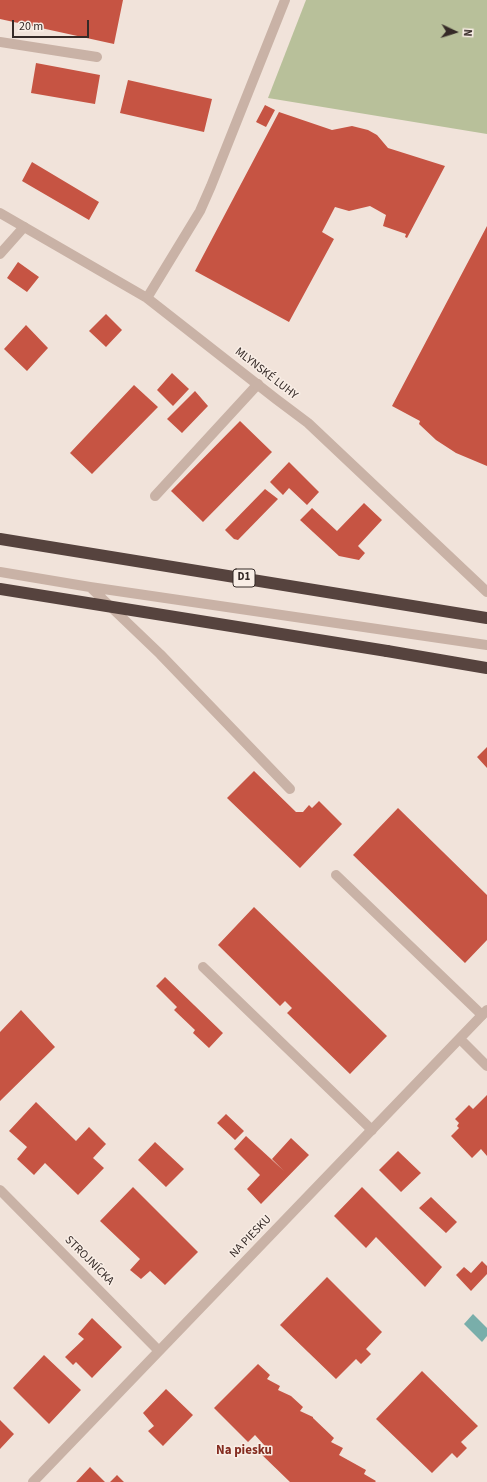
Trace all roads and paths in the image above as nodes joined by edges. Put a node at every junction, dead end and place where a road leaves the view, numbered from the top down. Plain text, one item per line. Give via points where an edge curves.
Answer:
1 (285, 0) edge
2 (0, 42) edge
3 (97, 57) dead end
4 (0, 213) edge
5 (24, 227) junction
6 (0, 254) edge
7 (146, 298) junction
8 (258, 384) junction
9 (155, 496) dead end
10 (0, 539) edge
11 (0, 572) edge
12 (90, 587) junction
13 (0, 589) edge
14 (487, 592) edge
15 (487, 618) edge
16 (487, 645) edge
17 (487, 668) edge
18 (290, 789) dead end
19 (336, 875) dead end
20 (203, 967) dead end
21 (485, 1012) edge
22 (460, 1039) junction
23 (487, 1066) edge
24 (372, 1130) junction
25 (0, 1190) edge
26 (159, 1351) junction
27 (33, 1482) edge

1 - 7 street via 200,211
2 - 3 street
4 - 5 street, MLYNSKÉ LUHY
5 - 6 street
5 - 7 street, MLYNSKÉ LUHY
7 - 8 street, MLYNSKÉ LUHY
8 - 9 street
8 - 14 street, MLYNSKÉ LUHY via 308,423
10 - 15 highway, D1
11 - 12 street
12 - 16 street
12 - 18 street via 160,654
13 - 17 highway, bridge
19 - 21 street
20 - 24 street
21 - 22 street, NA PIESKU
22 - 23 street
22 - 24 street, NA PIESKU
24 - 26 street, NA PIESKU
25 - 26 street, STROJNÍCKA
26 - 27 street, NA PIESKU

